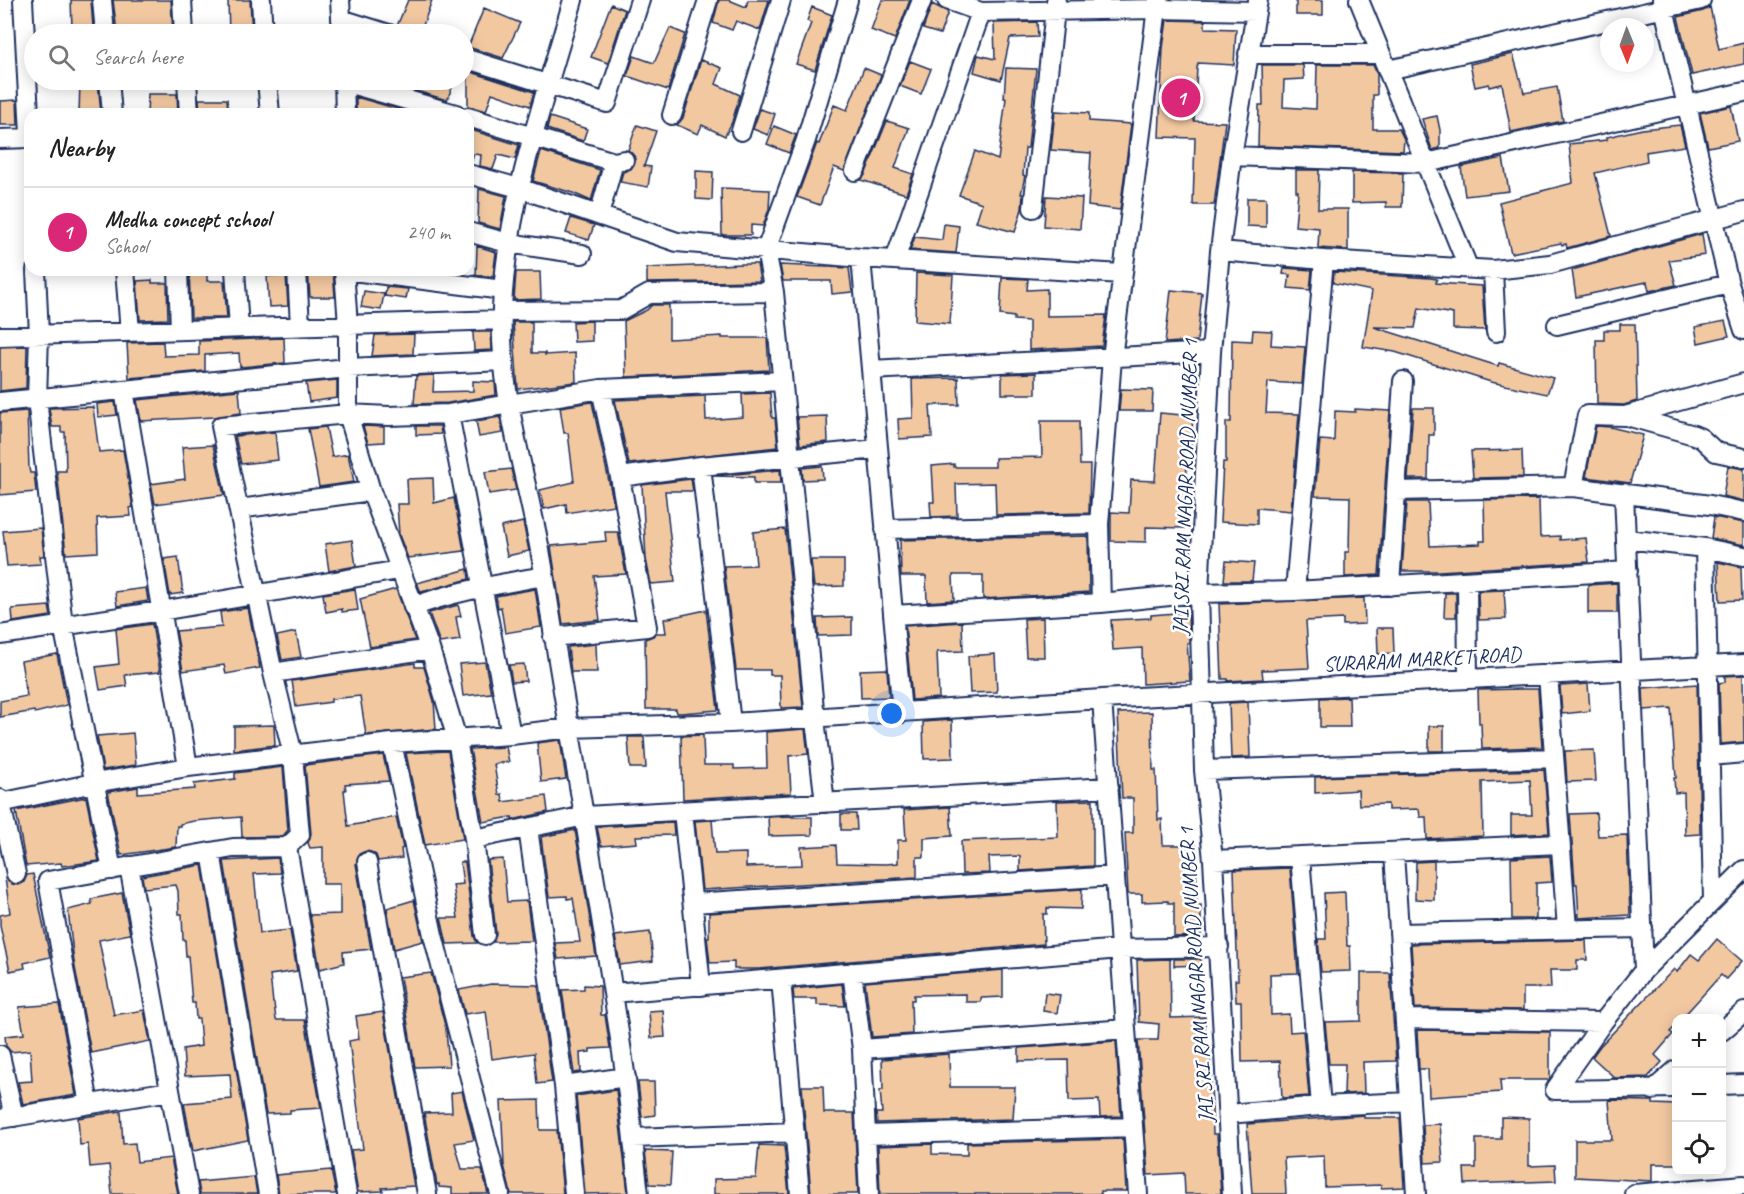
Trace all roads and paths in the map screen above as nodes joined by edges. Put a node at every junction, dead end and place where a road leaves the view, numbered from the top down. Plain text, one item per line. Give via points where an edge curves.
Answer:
1 (23, 0) edge
2 (102, 0) edge
3 (182, 0) edge
4 (261, 0) edge
5 (340, 0) edge
6 (573, 0) edge
7 (640, 0) edge
8 (708, 0) edge
9 (781, 0) edge
10 (848, 0) edge
11 (922, 0) edge
12 (947, 0) edge
13 (1359, 0) edge
14 (1701, 0) edge
15 (1055, 5) edge
16 (1158, 5) edge
17 (1664, 5) edge
18 (1257, 6) edge
19 (981, 12) junction
20 (24, 24) edge
21 (104, 24) edge
22 (183, 24) edge
23 (262, 24) edge
24 (342, 24) edge
25 (1248, 54) junction
26 (474, 61) edge
27 (1385, 62) junction
28 (549, 85) junction
29 (28, 90) edge
30 (110, 90) edge
31 (188, 90) edge
32 (268, 90) edge
33 (344, 90) edge
34 (375, 90) edge
35 (1744, 92) edge
36 (1687, 105) junction
37 (29, 108) edge
38 (111, 108) edge
39 (189, 108) edge
40 (269, 108) edge
41 (345, 108) edge
42 (436, 108) edge
43 (672, 115) dead end
44 (474, 119) edge
45 (741, 130) dead end
46 (534, 136) junction
47 (24, 137) edge
48 (0, 139) edge
49 (1232, 156) junction
50 (1426, 163) junction
51 (855, 171) dead end
52 (474, 176) edge
53 (519, 188) junction
54 (1033, 208) dead end
55 (1744, 211) edge
56 (599, 215) junction
57 (1713, 220) junction
58 (474, 234) edge
59 (508, 243) junction
60 (766, 250) junction
61 (1220, 251) junction
62 (582, 254) dead end
63 (861, 258) junction
64 (894, 260) junction
65 (1324, 260) junction
66 (1468, 267) junction
67 (1493, 270) junction
68 (1122, 274) junction
69 (36, 276) edge
70 (125, 276) edge
71 (178, 276) edge
72 (235, 276) edge
73 (297, 276) edge
74 (344, 276) edge
75 (392, 276) edge
76 (1729, 284) junction
77 (503, 290) junction
78 (774, 291) junction
79 (502, 315) junction
80 (348, 325) junction
81 (300, 326) junction
82 (1557, 326) dead end
83 (1744, 326) edge
84 (239, 328) junction
85 (180, 330) junction
86 (130, 332) junction
87 (1496, 332) dead end
88 (39, 335) junction
89 (0, 336) edge
90 (1211, 352) junction
91 (1112, 358) junction
92 (504, 361) junction
93 (348, 368) junction
94 (871, 370) junction
95 (782, 381) junction
96 (1403, 381) dead end
97 (1744, 383) edge
98 (601, 389) junction
99 (124, 390) junction
100 (37, 399) junction
101 (0, 402) edge
102 (510, 405) junction
103 (348, 414) junction
104 (449, 414) junction
105 (1625, 416) junction
106 (878, 449) junction
107 (790, 457) junction
108 (1744, 458) edge
109 (701, 466) junction
110 (620, 477) junction
111 (1573, 487) junction
112 (1396, 491) junction
113 (371, 492) junction
114 (1624, 493) junction
115 (239, 509) junction
116 (1744, 512) edge
117 (1100, 524) junction
118 (885, 530) junction
119 (1626, 539) junction
120 (1705, 548) junction
121 (1744, 556) edge
122 (399, 570) junction
123 (1628, 571) junction
124 (544, 576) junction
125 (1467, 581) junction
126 (1390, 586) junction
127 (482, 588) junction
128 (1294, 591) junction
129 (257, 594) junction
130 (1199, 594) junction
131 (1101, 603) junction
132 (413, 607) junction
133 (161, 611) junction
134 (893, 615) junction
135 (63, 625) junction
136 (0, 635) edge
137 (553, 636) junction
138 (430, 649) junction
139 (1744, 664) edge
140 (1708, 666) junction
141 (1632, 670) junction
142 (273, 673) junction
143 (1548, 674) junction
144 (1468, 679) junction
145 (1203, 693) junction
146 (1102, 699) junction
147 (902, 713) junction
148 (815, 718) junction
149 (731, 723) junction
150 (569, 728) junction
151 (511, 735) junction
152 (457, 739) junction
153 (392, 743) junction
154 (1744, 753) edge
155 (293, 755) junction
156 (1710, 756) junction
157 (1554, 758) junction
158 (188, 767) junction
159 (1204, 770) junction
160 (94, 783) junction
161 (1109, 787) junction
162 (0, 802) edge
163 (825, 803) junction
164 (683, 811) junction
165 (585, 816) junction
166 (528, 828) junction
167 (474, 839) junction
168 (1560, 844) junction
169 (287, 847) junction
170 (211, 852) junction
171 (1394, 853) junction
172 (1300, 857) junction
173 (1213, 860) junction
174 (367, 862) dead end
175 (121, 868) junction
176 (1744, 870) edge
177 (16, 874) dead end
178 (1115, 876) junction
179 (1713, 901) junction
180 (693, 903) junction
181 (1643, 928) junction
182 (1567, 929) junction
183 (1399, 933) junction
184 (485, 935) dead end
185 (1219, 947) junction
186 (1120, 949) junction
187 (1644, 970) junction
188 (852, 972) junction
189 (781, 979) junction
190 (701, 986) junction
191 (613, 993) junction
192 (1744, 1012) edge
193 (1405, 1019) junction
194 (1603, 1022) junction
195 (1726, 1028) edge
196 (1126, 1029) junction
197 (862, 1049) junction
198 (0, 1055) edge
199 (1672, 1074) edge
200 (626, 1077) junction
201 (1744, 1084) edge
202 (1726, 1085) edge
203 (564, 1086) junction
204 (1672, 1088) edge
205 (1653, 1090) junction
206 (170, 1091) junction
207 (1410, 1102) junction
208 (89, 1104) junction
209 (1321, 1106) junction
210 (1228, 1114) junction
211 (7, 1118) edge
212 (1133, 1127) junction
213 (795, 1132) junction
214 (866, 1135) junction
215 (633, 1138) junction
216 (1744, 1185) edge
217 (189, 1194) edge
218 (268, 1194) edge
219 (347, 1194) edge
220 (427, 1194) edge
221 (500, 1194) edge
222 (574, 1194) edge
223 (639, 1194) edge
224 (800, 1194) edge
225 (869, 1194) edge
226 (1138, 1194) edge
227 (1232, 1194) edge
228 (1416, 1194) edge
229 (1634, 1194) edge

1 - 20 street
2 - 21 street
3 - 22 street
4 - 23 street
5 - 24 street
6 - 28 street
7 - 28 street via 607,103
8 - 43 street
9 - 45 street
10 - 60 street via 806,140
11 - 51 street
12 - 19 street
13 - 27 street
14 - 17 street
15 - 16 street
15 - 19 street
15 - 54 street
16 - 18 street
16 - 68 street
17 - 27 street
17 - 36 street
18 - 25 street, JAI SRI RAM NAGAR ROAD NUMBER 1
19 - 64 street
25 - 27 street
25 - 49 street, JAI SRI RAM NAGAR ROAD NUMBER 1
26 - 28 street
27 - 50 street
28 - 46 street
29 - 37 street
30 - 38 street
31 - 39 street
32 - 40 street
33 - 41 street
34 - 42 street
35 - 36 street
36 - 50 street
36 - 57 street
44 - 46 street
46 - 53 street
46 - 56 street via 619,161
47 - 48 street
49 - 50 street
49 - 61 street, JAI SRI RAM NAGAR ROAD NUMBER 1
50 - 66 street
52 - 53 street
53 - 56 street
53 - 59 street
55 - 57 street
56 - 60 street via 677,242
57 - 67 street via 1550,264
57 - 76 street
58 - 59 street
59 - 62 street
59 - 77 street
60 - 63 street
60 - 78 street
61 - 65 street
61 - 90 street, JAI SRI RAM NAGAR ROAD NUMBER 1
63 - 64 street
63 - 94 street
64 - 68 street
65 - 66 street
65 - 128 street
66 - 67 street
67 - 87 street
68 - 91 street
69 - 88 street
70 - 86 street
71 - 85 street
72 - 84 street
73 - 81 street
74 - 80 street
75 - 77 street
76 - 82 street
76 - 83 street
77 - 79 street
78 - 79 street via 648,294 621,310
78 - 95 street
79 - 80 street
79 - 92 street
80 - 81 street
80 - 93 street
81 - 84 street
84 - 85 street
85 - 86 street
86 - 88 street
88 - 89 street
88 - 100 street
90 - 91 street
90 - 130 street, JAI SRI RAM NAGAR ROAD NUMBER 1
91 - 94 street
91 - 117 street
92 - 93 street
92 - 102 street
93 - 99 street
93 - 103 street
94 - 106 street
95 - 98 street
95 - 107 street
96 - 112 street
97 - 105 street
98 - 102 street
98 - 110 street
99 - 100 street
99 - 133 street
100 - 101 street
100 - 135 street
102 - 104 street
102 - 124 street
103 - 104 street
103 - 113 street
103 - 115 street via 221,426
104 - 127 street
105 - 108 street via 1694,435 1716,452
105 - 111 street via 1587,415
106 - 107 street
106 - 118 street
107 - 109 street
107 - 148 street
109 - 110 street
109 - 149 street
110 - 137 street via 647,627
111 - 112 street
111 - 114 street
112 - 126 street
113 - 115 street
113 - 122 street
114 - 116 street
114 - 119 street
115 - 129 street
117 - 118 street
117 - 131 street
118 - 134 street
119 - 120 street
119 - 123 street
120 - 121 street
120 - 140 street
122 - 129 street
122 - 132 street
123 - 125 street
123 - 141 street
124 - 127 street
124 - 137 street
125 - 126 street
125 - 144 street
126 - 128 street
127 - 132 street
127 - 151 street
128 - 130 street
129 - 133 street
129 - 142 street
130 - 131 street
130 - 145 street, JAI SRI RAM NAGAR ROAD NUMBER 1
131 - 134 street
132 - 138 street
133 - 135 street
133 - 158 street
134 - 147 street
135 - 136 street
135 - 160 street
137 - 150 street
138 - 142 street
138 - 152 street
139 - 140 street, SURARAM MARKET ROAD
140 - 141 street, SURARAM MARKET ROAD
140 - 156 street
141 - 143 street, SURARAM MARKET ROAD
141 - 181 street
142 - 155 street
143 - 144 street, SURARAM MARKET ROAD
143 - 157 street
144 - 145 street, SURARAM MARKET ROAD
145 - 146 street, SURARAM MARKET ROAD
145 - 159 street, JAI SRI RAM NAGAR ROAD NUMBER 1
146 - 147 street, SURARAM MARKET ROAD
146 - 161 street
147 - 148 street, SURARAM MARKET ROAD
148 - 149 street, SURARAM MARKET ROAD
148 - 163 street
149 - 150 street, SURARAM MARKET ROAD
150 - 151 street, SURARAM MARKET ROAD
150 - 165 street
151 - 152 street, SURARAM MARKET ROAD
152 - 153 street, SURARAM MARKET ROAD
152 - 167 street
153 - 155 street, SURARAM MARKET ROAD
153 - 221 street via 433,935
154 - 156 street
155 - 158 street, SURARAM MARKET ROAD
155 - 169 street via 300,835
156 - 179 street
157 - 159 street
157 - 168 street
158 - 160 street, SURARAM MARKET ROAD
159 - 173 street, JAI SRI RAM NAGAR ROAD NUMBER 1
160 - 162 street, SURARAM MARKET ROAD
160 - 175 street
161 - 163 street
161 - 178 street
162 - 177 street
163 - 164 street
164 - 165 street
164 - 180 street
165 - 166 street
165 - 191 street
166 - 167 street
166 - 203 street
167 - 184 street
168 - 171 street
168 - 182 street
169 - 170 street
169 - 219 street
170 - 175 street
170 - 218 street
171 - 172 street
171 - 183 street
172 - 173 street
172 - 209 street
173 - 185 street, JAI SRI RAM NAGAR ROAD NUMBER 1
174 - 220 street
175 - 206 street
175 - 208 street via 48,881
176 - 179 street
178 - 180 street
178 - 186 street
179 - 187 street
180 - 190 street
181 - 182 street
181 - 187 street
182 - 183 street
183 - 193 street
185 - 186 street
185 - 210 street, JAI SRI RAM NAGAR ROAD NUMBER 1
186 - 188 street
186 - 196 street
187 - 194 street
188 - 189 street
188 - 197 street
189 - 190 street
189 - 213 street
190 - 191 street
191 - 200 street
192 - 195 street
193 - 194 street
193 - 207 street
194 - 205 street via 1555,1090
196 - 197 street
196 - 212 street
197 - 214 street
198 - 211 street
199 - 205 street
200 - 203 street
200 - 215 street
201 - 202 street
203 - 222 street
204 - 205 street
206 - 208 street
206 - 217 street
207 - 209 street
207 - 228 street
208 - 211 street
209 - 210 street
210 - 227 street, JAI SRI RAM NAGAR ROAD NUMBER 1
212 - 214 street
212 - 226 street
213 - 215 street
213 - 224 street
214 - 225 street
215 - 223 street
216 - 229 street

